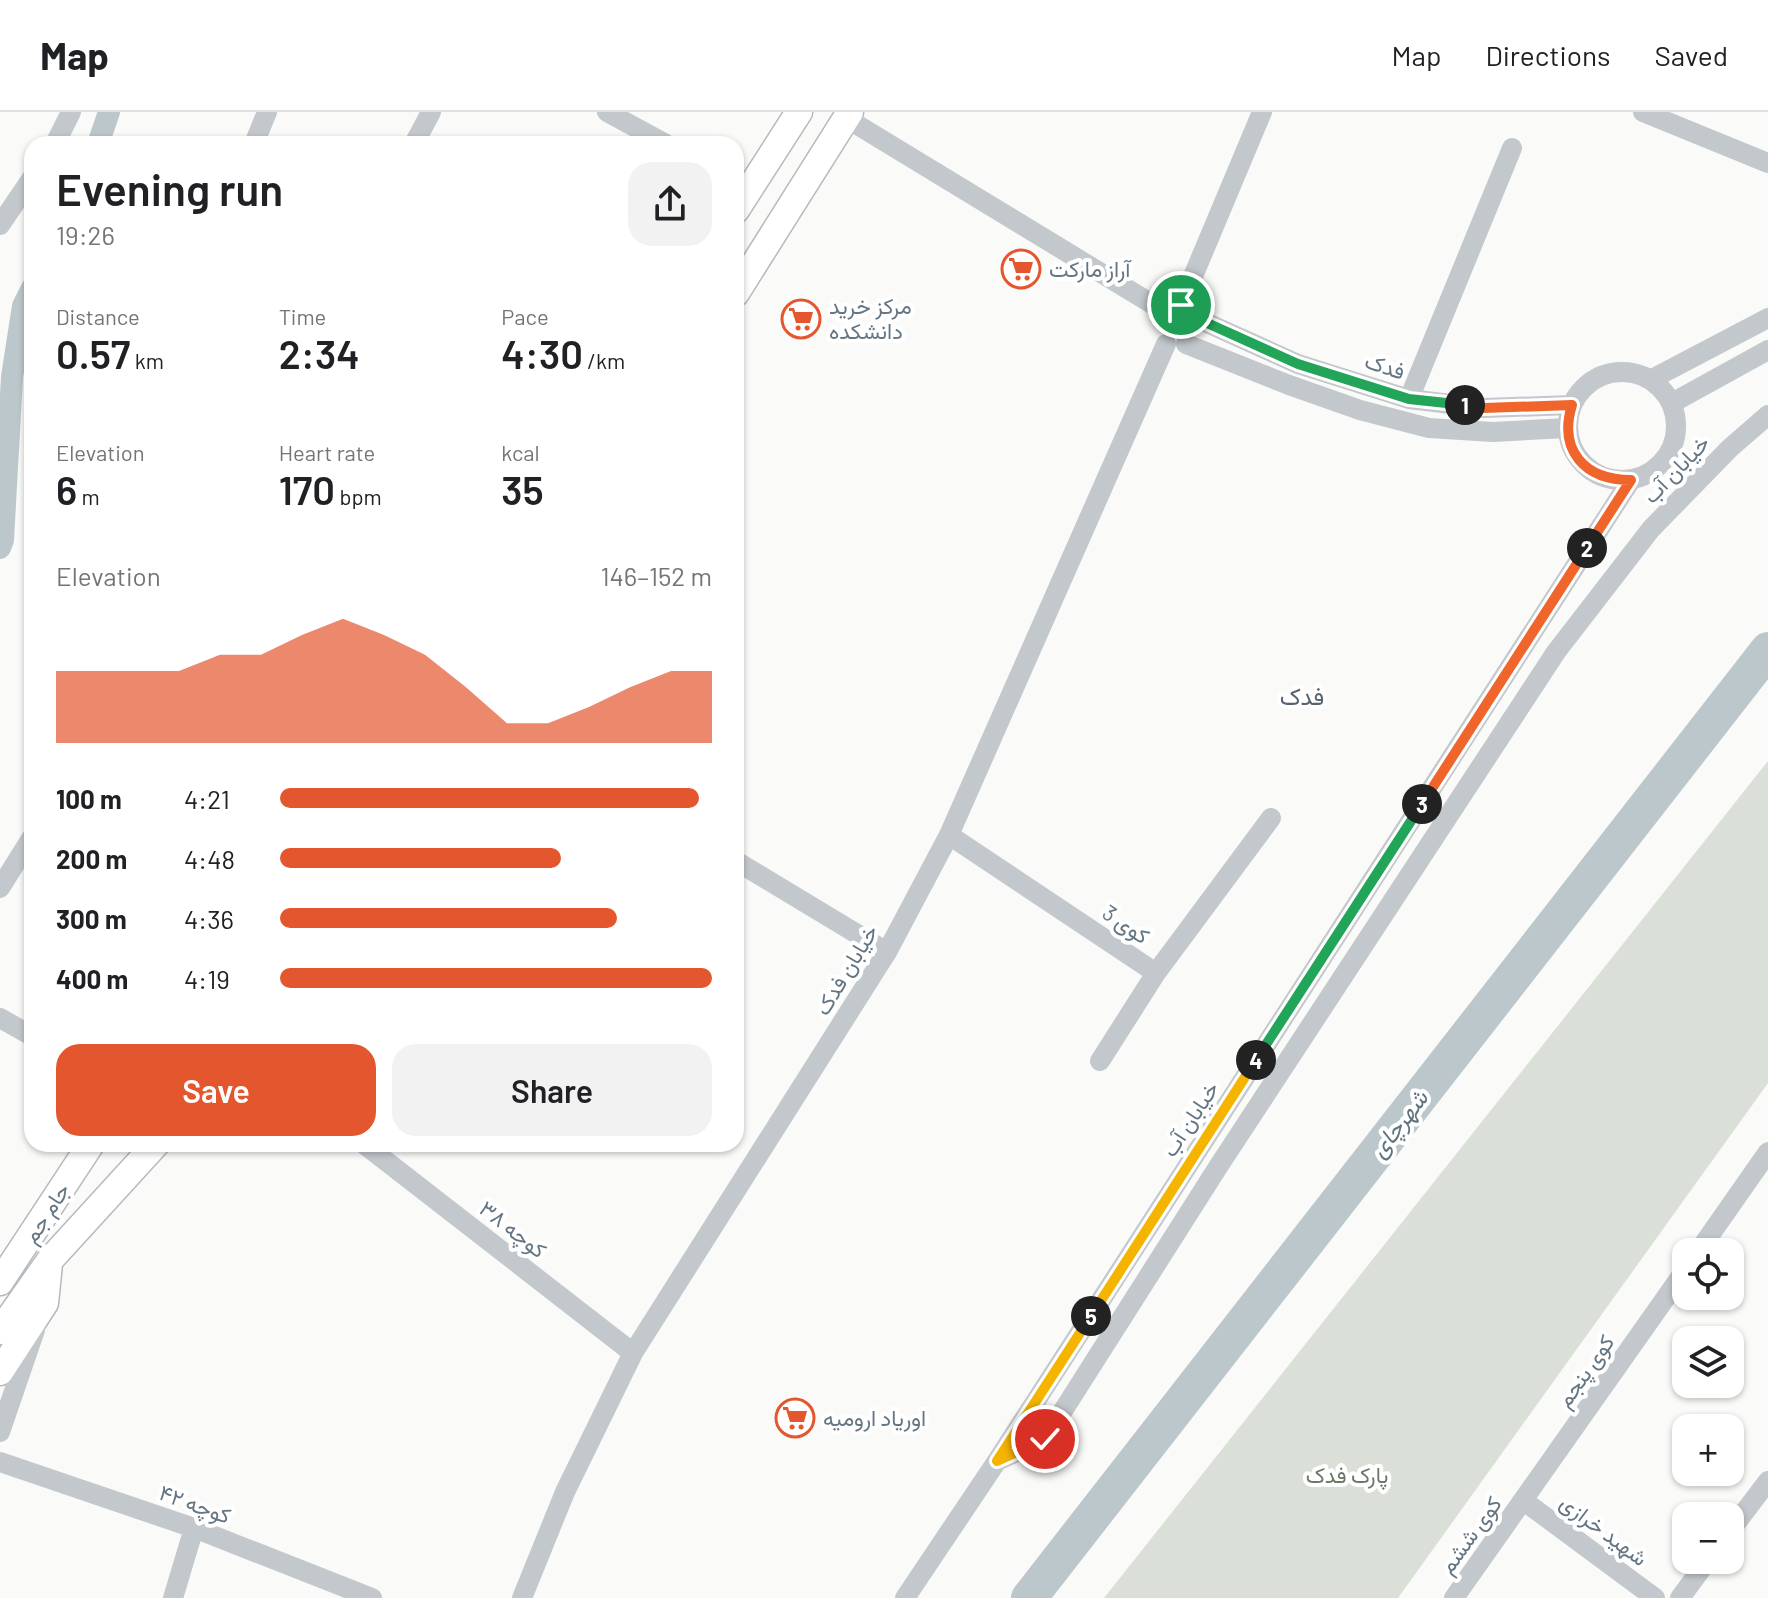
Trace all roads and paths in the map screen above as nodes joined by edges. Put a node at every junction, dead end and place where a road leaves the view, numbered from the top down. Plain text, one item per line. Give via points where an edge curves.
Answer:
1 (71, 112) edge
2 (267, 112) edge
3 (431, 112) edge
4 (607, 112) edge
5 (799, 112) edge
6 (1262, 112) edge
7 (1643, 112) edge
8 (848, 115) edge
9 (59, 136) edge
10 (257, 136) edge
11 (418, 136) edge
12 (651, 136) edge
13 (1512, 148) dead end
14 (1768, 163) edge
15 (744, 188) edge
16 (24, 190) edge
17 (0, 225) edge
18 (744, 280) edge
19 (1180, 311) junction
20 (1768, 318) edge
21 (1176, 344) junction
22 (1768, 350) edge
23 (1650, 380) junction
24 (1409, 399) junction
25 (1672, 403) junction
26 (1572, 405) junction
27 (1768, 415) edge
28 (1567, 428) junction
29 (1631, 480) junction
30 (1271, 818) dead end
31 (949, 835) junction
32 (24, 850) edge
33 (744, 866) edge
34 (0, 888) edge
35 (887, 952) junction
36 (1156, 973) junction
37 (0, 1018) edge
38 (24, 1032) edge
39 (1100, 1061) dead end
40 (86, 1152) edge
41 (149, 1152) edge
42 (374, 1152) edge
43 (1768, 1152) edge
44 (36, 1229) junction
45 (1708, 1238) edge
46 (0, 1248) edge
47 (50, 1260) junction
48 (0, 1282) edge
49 (1672, 1289) edge
50 (45, 1303) junction
51 (0, 1331) edge
52 (633, 1353) junction
53 (0, 1372) edge
54 (0, 1432) edge
55 (997, 1461) junction
56 (0, 1462) edge
57 (1768, 1481) edge
58 (1524, 1501) junction
59 (1744, 1513) edge
60 (194, 1528) junction
61 (1698, 1574) edge
62 (173, 1598) edge
63 (372, 1598) edge
64 (522, 1598) edge
65 (905, 1598) edge
66 (1454, 1598) edge
67 (1655, 1598) edge
68 (1680, 1598) edge

1 - 9 street
2 - 10 street
3 - 11 street
4 - 12 street
5 - 15 main road
6 - 19 street
7 - 14 street
8 - 18 main road
8 - 19 street, فدک
13 - 24 street
16 - 17 street
19 - 21 street via 1197,328 1193,337
19 - 21 street via 1156,318 1159,337
19 - 24 street, فدک via 1298,364
20 - 23 street
21 - 28 street via 1360,410 1429,428
21 - 31 street, خیابان فدک
22 - 25 street
23 - 25 street
23 - 26 street via 1624,372 1597,378
24 - 26 street, فدک via 1484,408
25 - 29 street via 1677,422 1665,460
26 - 28 street
27 - 55 street, خیابان آب via 1651,529 1556,652 1045,1439
28 - 29 street via 1571,446 1595,474
29 - 55 street, خیابان آب
30 - 36 street, کوی 3
31 - 35 street, خیابان فدک
31 - 36 street, کوی 3
32 - 34 street
33 - 35 street
35 - 52 street, خیابان فدک
36 - 39 street
37 - 38 street
40 - 44 main road, جام جم
41 - 47 main road, جام جم
42 - 52 street, کوچه ۳۸
43 - 45 street
44 - 46 main road
44 - 48 main road, جام جم
47 - 50 main road
47 - 51 main road, جام جم
49 - 58 street, کوی پنجم
50 - 53 main road
50 - 54 street
52 - 64 street, خیابان فدک via 565,1492
55 - 65 street, خیابان آب
56 - 60 street, کوچه ۴۲
57 - 59 street
58 - 66 street, کوی ششم
58 - 67 street, شهید خرازی
60 - 62 street
60 - 63 street, کوچه ۴۲
61 - 68 street

